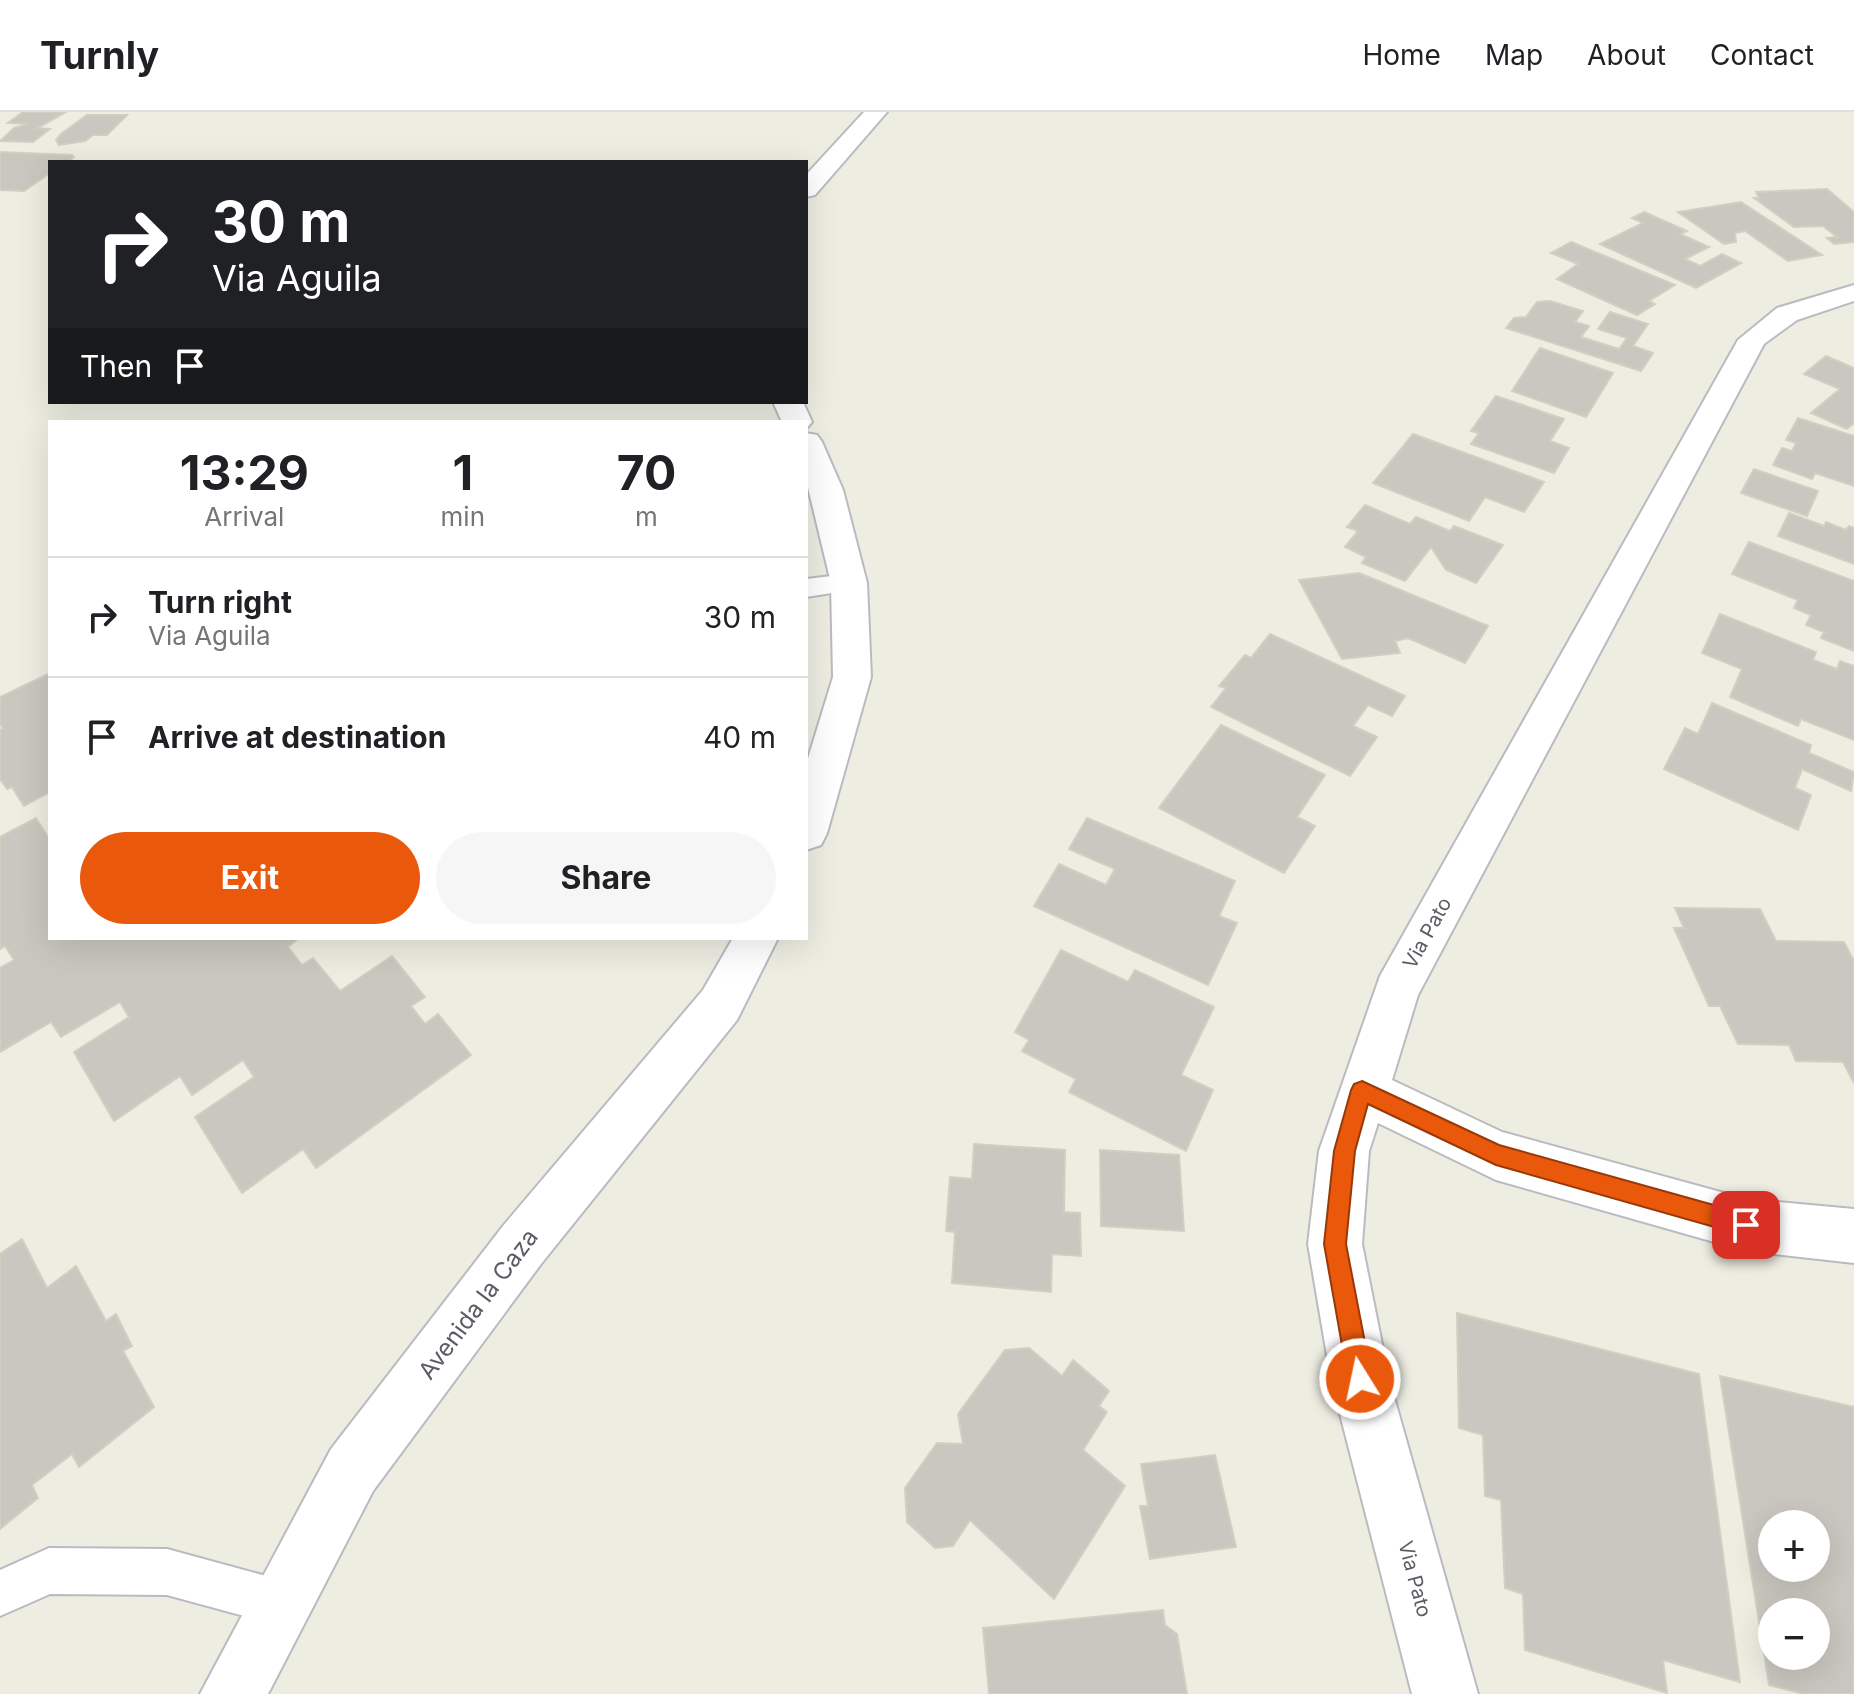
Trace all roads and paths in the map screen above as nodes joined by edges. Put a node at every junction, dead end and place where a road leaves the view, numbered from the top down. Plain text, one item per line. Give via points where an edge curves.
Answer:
1 (876, 112) edge
2 (808, 188) edge
3 (1854, 293) edge
4 (808, 447) edge
5 (849, 583) junction
6 (808, 588) edge
7 (808, 826) edge
8 (755, 940) edge
9 (1362, 1090) junction
10 (1854, 1236) edge
11 (0, 1593) edge
12 (281, 1603) junction
13 (233, 1694) edge
14 (1445, 1694) edge

1 - 2 street
3 - 9 street, Via Pato via 1775,318 1752,340 1396,991
4 - 5 street via 827,490
5 - 6 lane
5 - 7 street via 852,677
8 - 12 street, Avenida la Caza via 720,1005 522,1245 352,1470
9 - 10 street via 1496,1155 1746,1225
9 - 14 street, Via Pato via 1344,1151 1335,1244 1360,1379
11 - 12 lane via 49,1571 167,1572
12 - 13 street, Avenida la Caza

